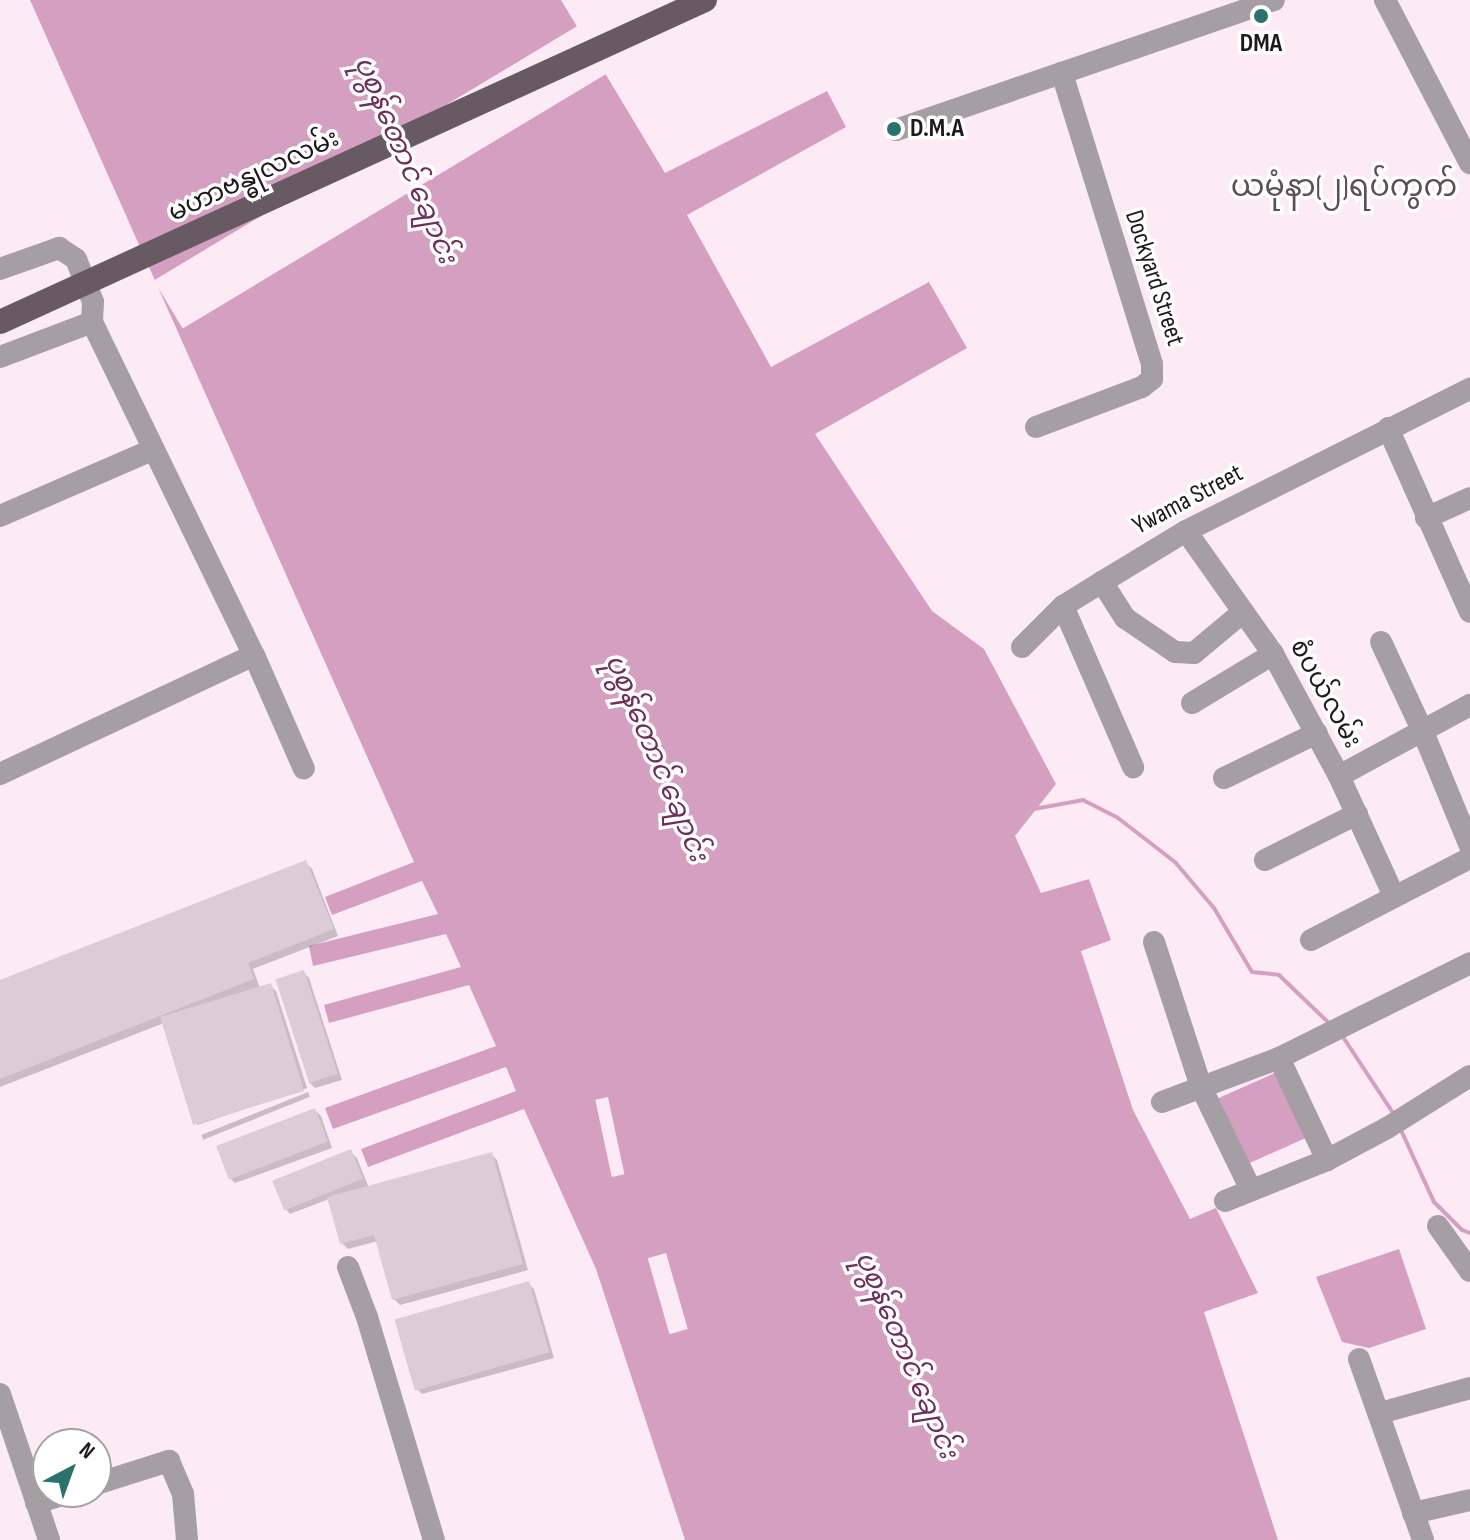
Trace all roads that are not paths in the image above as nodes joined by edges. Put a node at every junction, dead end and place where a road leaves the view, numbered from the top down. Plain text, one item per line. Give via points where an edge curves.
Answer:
1 (705, 0) edge
2 (1274, 0) edge
3 (1385, 0) edge
4 (1062, 73) junction
5 (896, 130) dead end
6 (1470, 163) edge
7 (0, 269) edge
8 (0, 322) edge
9 (92, 322) junction
10 (0, 357) edge
11 (1470, 389) edge
12 (1036, 427) dead end
13 (1388, 428) junction
14 (152, 450) junction
15 (1470, 498) edge
16 (0, 516) edge
17 (1426, 518) junction
18 (1186, 531) junction
19 (1102, 582) junction
20 (1063, 606) junction
21 (1243, 612) junction
22 (1470, 612) edge
23 (1381, 642) dead end
24 (1022, 647) dead end
25 (1273, 654) junction
26 (254, 655) junction
27 (1192, 703) dead end
28 (1470, 705) edge
29 (1423, 732) junction
30 (1317, 733) junction
31 (1133, 767) dead end
32 (304, 769) dead end
33 (0, 774) edge
34 (1339, 776) junction
35 (1224, 778) dead end
36 (1357, 814) junction
37 (1470, 846) edge
38 (1470, 858) edge
39 (1265, 860) dead end
40 (1394, 896) junction
41 (1311, 940) dead end
42 (1154, 942) dead end
43 (1470, 963) edge
44 (1279, 1058) junction
45 (1470, 1076) edge
46 (1201, 1087) junction
47 (1162, 1102) dead end
48 (1327, 1160) junction
49 (1251, 1190) junction
50 (1225, 1201) dead end
51 (1438, 1226) dead end
52 (348, 1267) dead end
53 (1470, 1271) edge
54 (1359, 1359) dead end
55 (1470, 1388) edge
56 (0, 1394) edge
57 (1380, 1413) junction
58 (112, 1479) edge
59 (32, 1491) edge
60 (1470, 1500) edge
61 (38, 1508) edge
62 (1413, 1513) junction
63 (49, 1540) edge
64 (187, 1540) edge
65 (434, 1540) edge
66 (1423, 1540) edge

1 - 8 main road, မဟာဗန္ဓုလလမ်း, bridge
2 - 4 street
3 - 6 street
4 - 5 street
4 - 12 street, Dockyard Street via 1152,364 1152,379
7 - 9 street via 59,248 76,259 83,273 93,302
9 - 10 street
9 - 14 street
11 - 13 street, Ywama Street
13 - 17 street
13 - 18 street, Ywama Street
14 - 16 street
14 - 26 street
15 - 17 street
17 - 22 street
18 - 19 street, Ywama Street
18 - 21 street, စံပယ်လမ်း
19 - 20 street, Ywama Street
19 - 21 street via 1125,618 1175,652 1194,653
20 - 24 street, Ywama Street
20 - 31 street
21 - 25 street, စံပယ်လမ်း
23 - 29 street
25 - 27 street
25 - 30 street, စံပယ်လမ်း
26 - 32 street
26 - 33 street
28 - 29 street
29 - 34 street
29 - 37 street
30 - 34 street, စံပယ်လမ်း
30 - 35 street
34 - 36 street, စံပယ်လမ်း
36 - 39 street
36 - 40 street, စံပယ်လမ်း
38 - 40 street
40 - 41 street
42 - 46 street
43 - 44 street
44 - 46 street
44 - 48 street
45 - 48 street
46 - 47 street
46 - 49 street
48 - 49 street
49 - 50 street
51 - 53 street
52 - 65 street
54 - 57 street
55 - 57 street
56 - 59 street
57 - 62 street
58 - 64 street via 169,1461 183,1494
60 - 62 street
61 - 63 street
62 - 66 street

